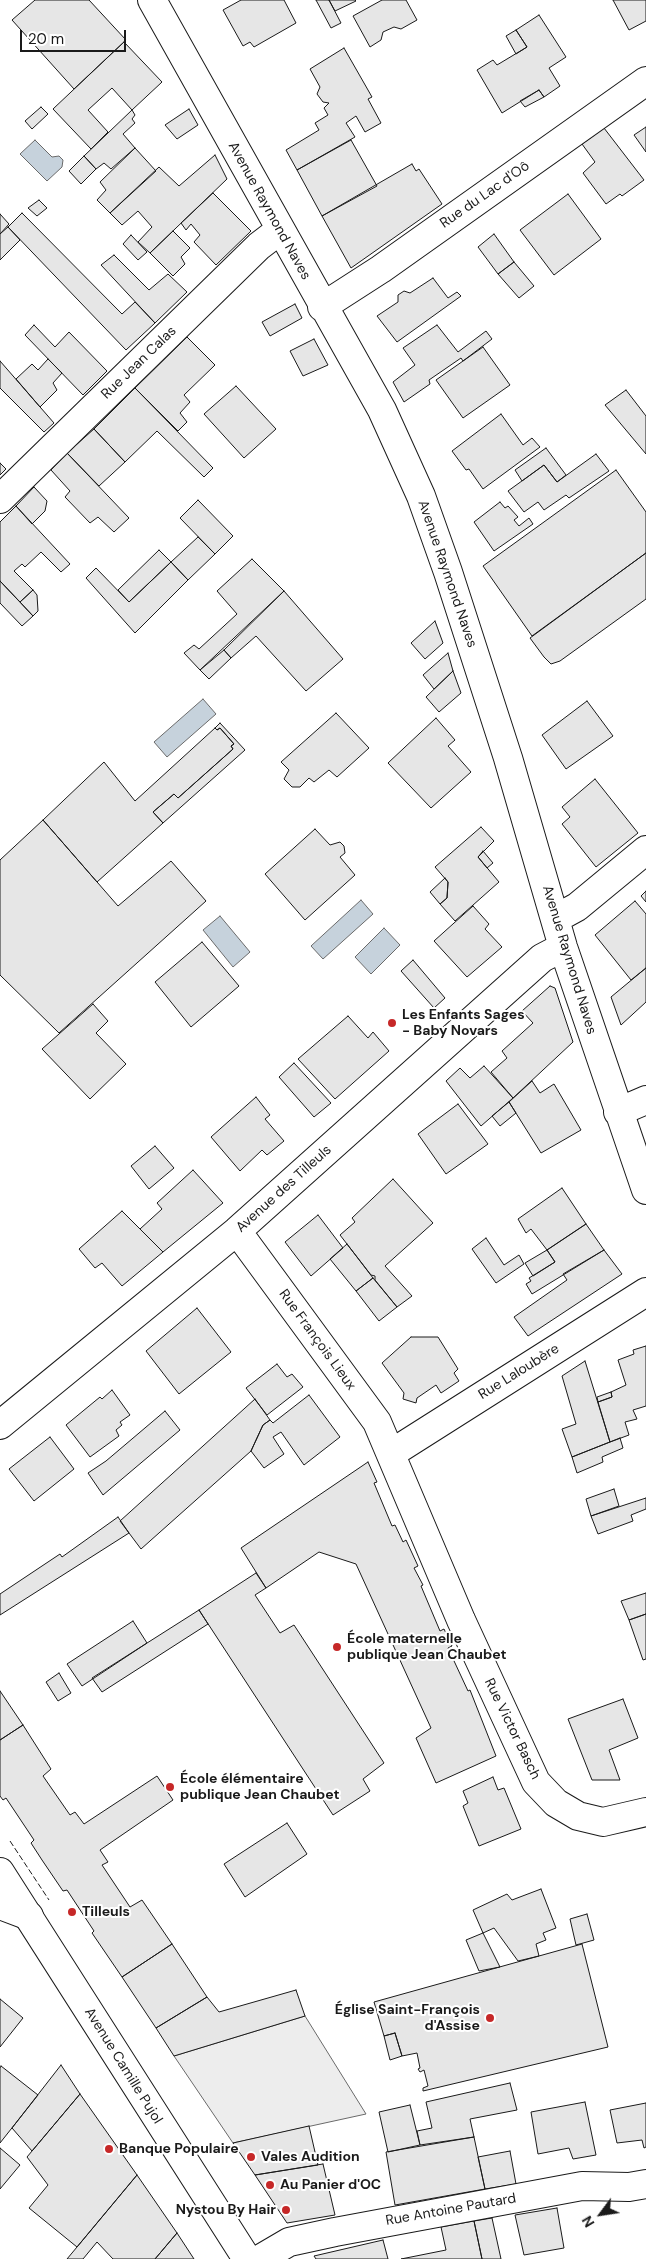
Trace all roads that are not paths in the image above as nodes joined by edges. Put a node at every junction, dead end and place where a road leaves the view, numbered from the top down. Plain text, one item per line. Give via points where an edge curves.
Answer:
1 (152, 0) edge
2 (646, 81) edge
3 (280, 230) junction
4 (322, 307) junction
5 (0, 499) edge
6 (646, 850) edge
7 (555, 919) junction
8 (563, 947) junction
9 (646, 1100) edge
10 (618, 1112) junction
11 (646, 1190) edge
12 (237, 1231) junction
13 (646, 1292) edge
14 (0, 1425) edge
15 (392, 1453) junction
16 (646, 1812) edge
17 (0, 1872) edge
18 (0, 1905) edge
19 (29, 1916) junction
20 (646, 2184) edge
21 (247, 2259) edge
22 (260, 2259) edge

1 - 3 street, Avenue Raymond Naves
2 - 4 street, Rue du Lac d'Oô via 382,269
3 - 4 street, Avenue Raymond Naves
3 - 5 street, Rue Jean Calas via 259,246
4 - 7 street, Avenue Raymond Naves via 382,410 421,496 508,758
6 - 7 street via 577,907
7 - 8 street, Avenue Raymond Naves
8 - 10 street, Avenue Raymond Naves
8 - 12 street, Avenue des Tilleuls via 542,958
9 - 10 street
10 - 11 street, Avenue Raymond Naves
12 - 14 street, Avenue des Tilleuls
12 - 15 street, Rue François Lieux via 378,1422
13 - 15 street, Rue Laloubère
15 - 16 street, Rue Victor Basch via 461,1620 536,1782 556,1803 578,1816 603,1822
17 - 19 street, Avenue Camille Pujol
18 - 19 street
19 - 21 street, Avenue Camille Pujol
20 - 22 street, Rue Antoine Pautard via 582,2186 335,2232 289,2242

